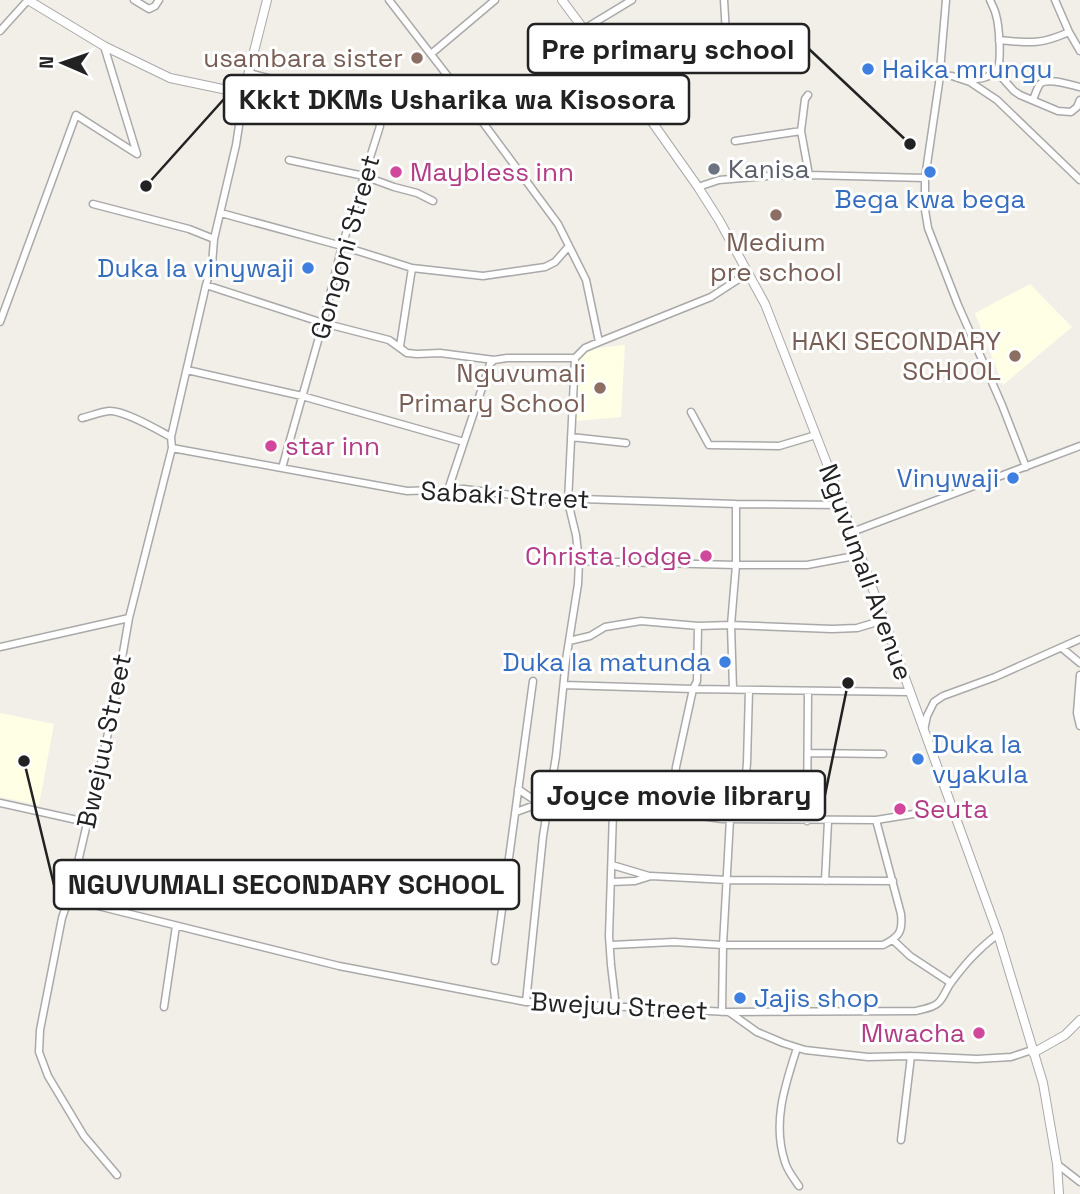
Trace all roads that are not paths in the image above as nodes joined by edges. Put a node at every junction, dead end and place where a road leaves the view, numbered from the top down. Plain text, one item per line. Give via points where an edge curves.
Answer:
1 (28, 0) edge
2 (134, 0) edge
3 (159, 0) edge
4 (267, 0) edge
5 (389, 0) edge
6 (495, 0) edge
7 (562, 0) edge
8 (632, 0) edge
9 (724, 0) edge
10 (946, 0) edge
11 (990, 0) edge
12 (1055, 0) edge
13 (584, 29) junction
14 (0, 31) edge
15 (1069, 32) junction
16 (726, 34) dead end
17 (999, 40) junction
18 (104, 46) junction
19 (1079, 48) edge
20 (431, 54) junction
21 (996, 71) junction
22 (249, 73) junction
23 (939, 75) junction
24 (964, 80) junction
25 (246, 86) junction
26 (1080, 87) edge
27 (808, 94) dead end
28 (1032, 100) junction
29 (1080, 100) edge
30 (801, 131) junction
31 (735, 141) dead end
32 (289, 160) dead end
33 (809, 175) junction
34 (364, 176) junction
35 (925, 178) junction
36 (1080, 180) edge
37 (698, 187) junction
38 (433, 201) dead end
39 (93, 204) dead end
40 (221, 214) junction
41 (214, 239) junction
42 (342, 246) junction
43 (569, 246) junction
44 (412, 268) junction
45 (748, 273) junction
46 (205, 285) junction
47 (0, 323) edge
48 (323, 323) junction
49 (600, 342) junction
50 (400, 346) junction
51 (575, 358) junction
52 (494, 360) junction
53 (187, 370) junction
54 (302, 396) junction
55 (691, 412) dead end
56 (82, 418) dead end
57 (816, 435) junction
58 (171, 437) junction
59 (571, 437) junction
60 (464, 442) junction
61 (626, 443) dead end
62 (1080, 446) edge
63 (172, 447) junction
64 (1026, 467) junction
65 (282, 468) junction
66 (448, 490) junction
67 (568, 502) junction
68 (736, 505) junction
69 (842, 505) junction
70 (852, 532) junction
71 (860, 555) junction
72 (579, 561) junction
73 (736, 565) junction
74 (130, 618) junction
75 (884, 620) junction
76 (731, 625) junction
77 (698, 626) junction
78 (1080, 639) edge
79 (569, 641) junction
80 (0, 647) edge
81 (1062, 648) junction
82 (1080, 663) edge
83 (1080, 675) edge
84 (533, 681) dead end
85 (564, 685) junction
86 (693, 689) junction
87 (733, 689) junction
88 (749, 690) junction
89 (808, 692) junction
90 (909, 692) junction
91 (1080, 726) edge
92 (923, 732) junction
93 (808, 753) junction
94 (883, 754) dead end
95 (518, 789) junction
96 (549, 800) junction
97 (0, 803) edge
98 (540, 804) junction
99 (951, 808) junction
100 (516, 812) junction
101 (613, 812) junction
102 (671, 813) junction
103 (547, 815) junction
104 (734, 819) junction
105 (877, 820) junction
106 (807, 821) junction
107 (828, 821) junction
108 (86, 822) junction
109 (612, 866) junction
110 (651, 876) junction
111 (727, 880) junction
112 (825, 881) junction
113 (893, 881) junction
114 (611, 882) junction
115 (77, 894) junction
116 (176, 926) junction
117 (998, 934) junction
118 (893, 940) junction
119 (611, 945) junction
120 (723, 945) junction
121 (495, 961) dead end
122 (951, 984) junction
123 (526, 1002) junction
124 (164, 1007) dead end
125 (616, 1007) junction
126 (725, 1012) junction
127 (1080, 1020) edge
128 (797, 1048) junction
129 (1033, 1051) junction
130 (911, 1056) junction
131 (901, 1140) dead end
132 (1058, 1164) junction
133 (117, 1175) dead end
134 (1080, 1182) edge
135 (799, 1186) dead end
136 (1059, 1194) edge

1 - 14 street
1 - 18 street
2 - 3 street via 149,9
4 - 22 street, Bwejuu Street
5 - 20 street
6 - 20 street
7 - 13 street, Nguvumali Avenue
8 - 13 street
9 - 16 street
10 - 23 street
11 - 17 street
12 - 15 street
13 - 37 street, Nguvumali Avenue
15 - 17 street via 1032,43
15 - 19 street
17 - 21 street
18 - 25 street via 170,78 231,92
18 - 47 street via 137,154 76,115
20 - 43 street via 558,224
21 - 24 street via 985,78
21 - 28 street via 1013,91
22 - 25 street, Bwejuu Street
22 - 34 street, Gongoni Street via 335,95 376,113 380,126
23 - 24 street
23 - 35 street
24 - 36 street via 998,100
25 - 40 street, Bwejuu Street
26 - 28 street via 1043,81
27 - 30 street
28 - 29 street via 1065,113
30 - 31 street
30 - 33 street
32 - 34 street
33 - 35 street
33 - 37 street via 719,180
34 - 38 street
34 - 42 street, Gongoni Street
35 - 64 street via 928,228
37 - 45 street, Nguvumali Avenue
39 - 41 street
40 - 41 street, Bwejuu Street
40 - 42 street
41 - 46 street, Bwejuu Street
42 - 44 street
42 - 48 street, Gongoni Street
43 - 44 street via 545,267 491,275
43 - 49 street via 586,280
44 - 50 street
45 - 49 street via 711,297
45 - 57 street, Nguvumali Avenue via 765,304
46 - 48 street
46 - 53 street, Bwejuu Street
48 - 50 street
48 - 54 street, Gongoni Street
49 - 51 street
50 - 52 street via 417,354
51 - 52 street
51 - 59 street
52 - 60 street
53 - 54 street
53 - 58 street, Bwejuu Street
54 - 60 street
54 - 65 street, Gongoni Street
55 - 57 street via 709,445 779,446
56 - 58 street via 116,412
57 - 69 street, Nguvumali Avenue
58 - 63 street, Bwejuu Street
59 - 61 street
59 - 67 street
60 - 66 street
62 - 64 street
63 - 65 street, Sabaki Street
63 - 74 street, Bwejuu Street
64 - 70 street
65 - 66 street, Sabaki Street via 407,491
66 - 67 street, Sabaki Street
67 - 68 street, Sabaki Street
67 - 72 street
68 - 69 street, Sabaki Street
68 - 73 street
69 - 70 street, Nguvumali Avenue
70 - 71 street, Nguvumali Avenue
71 - 73 street via 807,565
71 - 75 street, Nguvumali Avenue
72 - 73 street
72 - 79 street
73 - 76 street
74 - 80 street
74 - 108 street, Bwejuu Street
75 - 76 street via 832,629
75 - 90 street, Nguvumali Avenue
76 - 77 street
76 - 87 street
77 - 79 street via 641,621 605,627
77 - 86 street
78 - 81 street
79 - 85 street
81 - 82 street
81 - 92 street via 943,696 934,702
83 - 91 street
84 - 95 street
85 - 86 street
85 - 96 street
86 - 87 street
86 - 102 street
87 - 88 street
88 - 89 street
88 - 104 street via 744,795
89 - 90 street
89 - 93 street
90 - 92 street, Nguvumali Avenue
92 - 99 street, Nguvumali Avenue
93 - 94 street
93 - 106 street
95 - 98 street
95 - 100 street
96 - 98 street
96 - 103 street
97 - 108 street
98 - 100 street
99 - 105 street
99 - 117 street, Nguvumali Avenue
100 - 121 street
101 - 102 street via 632,806
101 - 103 street
101 - 109 street
102 - 104 street
103 - 123 street
104 - 106 street
104 - 111 street
105 - 107 street
105 - 113 street
106 - 107 street
107 - 112 street
108 - 115 street, Bwejuu Street via 75,875
109 - 110 street
109 - 114 street
110 - 111 street
110 - 114 street
111 - 112 street
111 - 120 street
112 - 113 street
113 - 118 street via 902,925
114 - 119 street
115 - 116 street, Bwejuu Street via 86,902
115 - 133 street via 62,918 39,1052 84,1136
116 - 123 street, Bwejuu Street via 339,966
116 - 124 street
117 - 122 street via 971,956
117 - 129 street, Nguvumali Avenue
118 - 120 street via 883,945
118 - 122 street
119 - 120 street
119 - 125 street
120 - 126 street
122 - 126 street via 939,1003 916,1011
123 - 125 street, Bwejuu Street
125 - 126 street, Bwejuu Street
126 - 128 street, Bwejuu Street via 757,1032
127 - 129 street via 1065,1035
128 - 130 street, Bwejuu Street via 868,1057
128 - 135 street via 783,1090 779,1128 785,1163
129 - 130 street, Bwejuu Street via 978,1059
129 - 132 street, Nguvumali Avenue
130 - 131 street
132 - 134 street
132 - 136 street, Nguvumali Avenue

